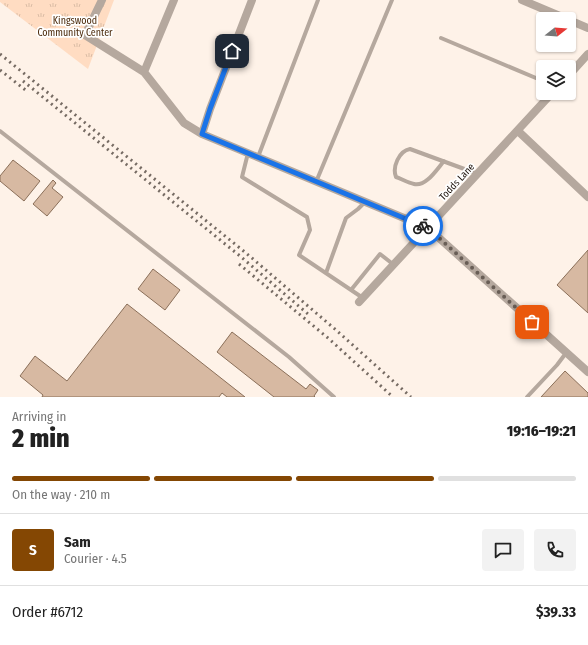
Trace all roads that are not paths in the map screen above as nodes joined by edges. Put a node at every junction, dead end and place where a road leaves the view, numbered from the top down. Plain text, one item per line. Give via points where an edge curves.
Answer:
1 (102, 0) edge
2 (174, 0) edge
3 (252, 0) edge
4 (318, 0) edge
5 (392, 0) edge
6 (522, 0) edge
7 (534, 2) edge
8 (553, 12) edge
9 (576, 23) edge
10 (588, 28) edge
11 (441, 38) dead end
12 (588, 54) edge
13 (576, 67) edge
14 (144, 72) junction
15 (536, 78) edge
16 (546, 100) edge
17 (0, 131) edge
18 (518, 131) junction
19 (202, 134) junction
20 (248, 153) junction
21 (258, 158) junction
22 (444, 161) junction
23 (478, 174) junction
24 (316, 182) junction
25 (588, 197) edge
26 (365, 202) junction
27 (428, 228) junction
28 (394, 265) junction
29 (326, 274) junction
30 (351, 290) junction
31 (361, 300) joint
32 (566, 353) junction
33 (588, 372) edge
34 (334, 397) edge
35 (527, 397) edge

1 - 14 street via 86,35
2 - 14 street
3 - 19 street
4 - 21 lane
5 - 24 lane
6 - 7 street
7 - 8 street
9 - 10 street
11 - 15 lane
12 - 13 street
14 - 19 street via 184,123
16 - 18 street, Todds Lane
17 - 34 lane via 289,357
18 - 23 street, Todds Lane
18 - 25 street
19 - 20 street
20 - 21 street
20 - 29 lane via 242,177 307,217 310,230 299,256
21 - 24 street
22 - 22 lane via 410,149 404,150 395,167 396,176 420,184 425,182
22 - 23 lane
23 - 27 street, Todds Lane
24 - 26 street
26 - 27 street
26 - 29 lane via 346,218
27 - 28 street, Todds Lane
27 - 32 street
28 - 30 lane via 380,254
28 - 31 street, Todds Lane
29 - 30 lane
30 - 31 lane
32 - 33 street
32 - 35 lane

